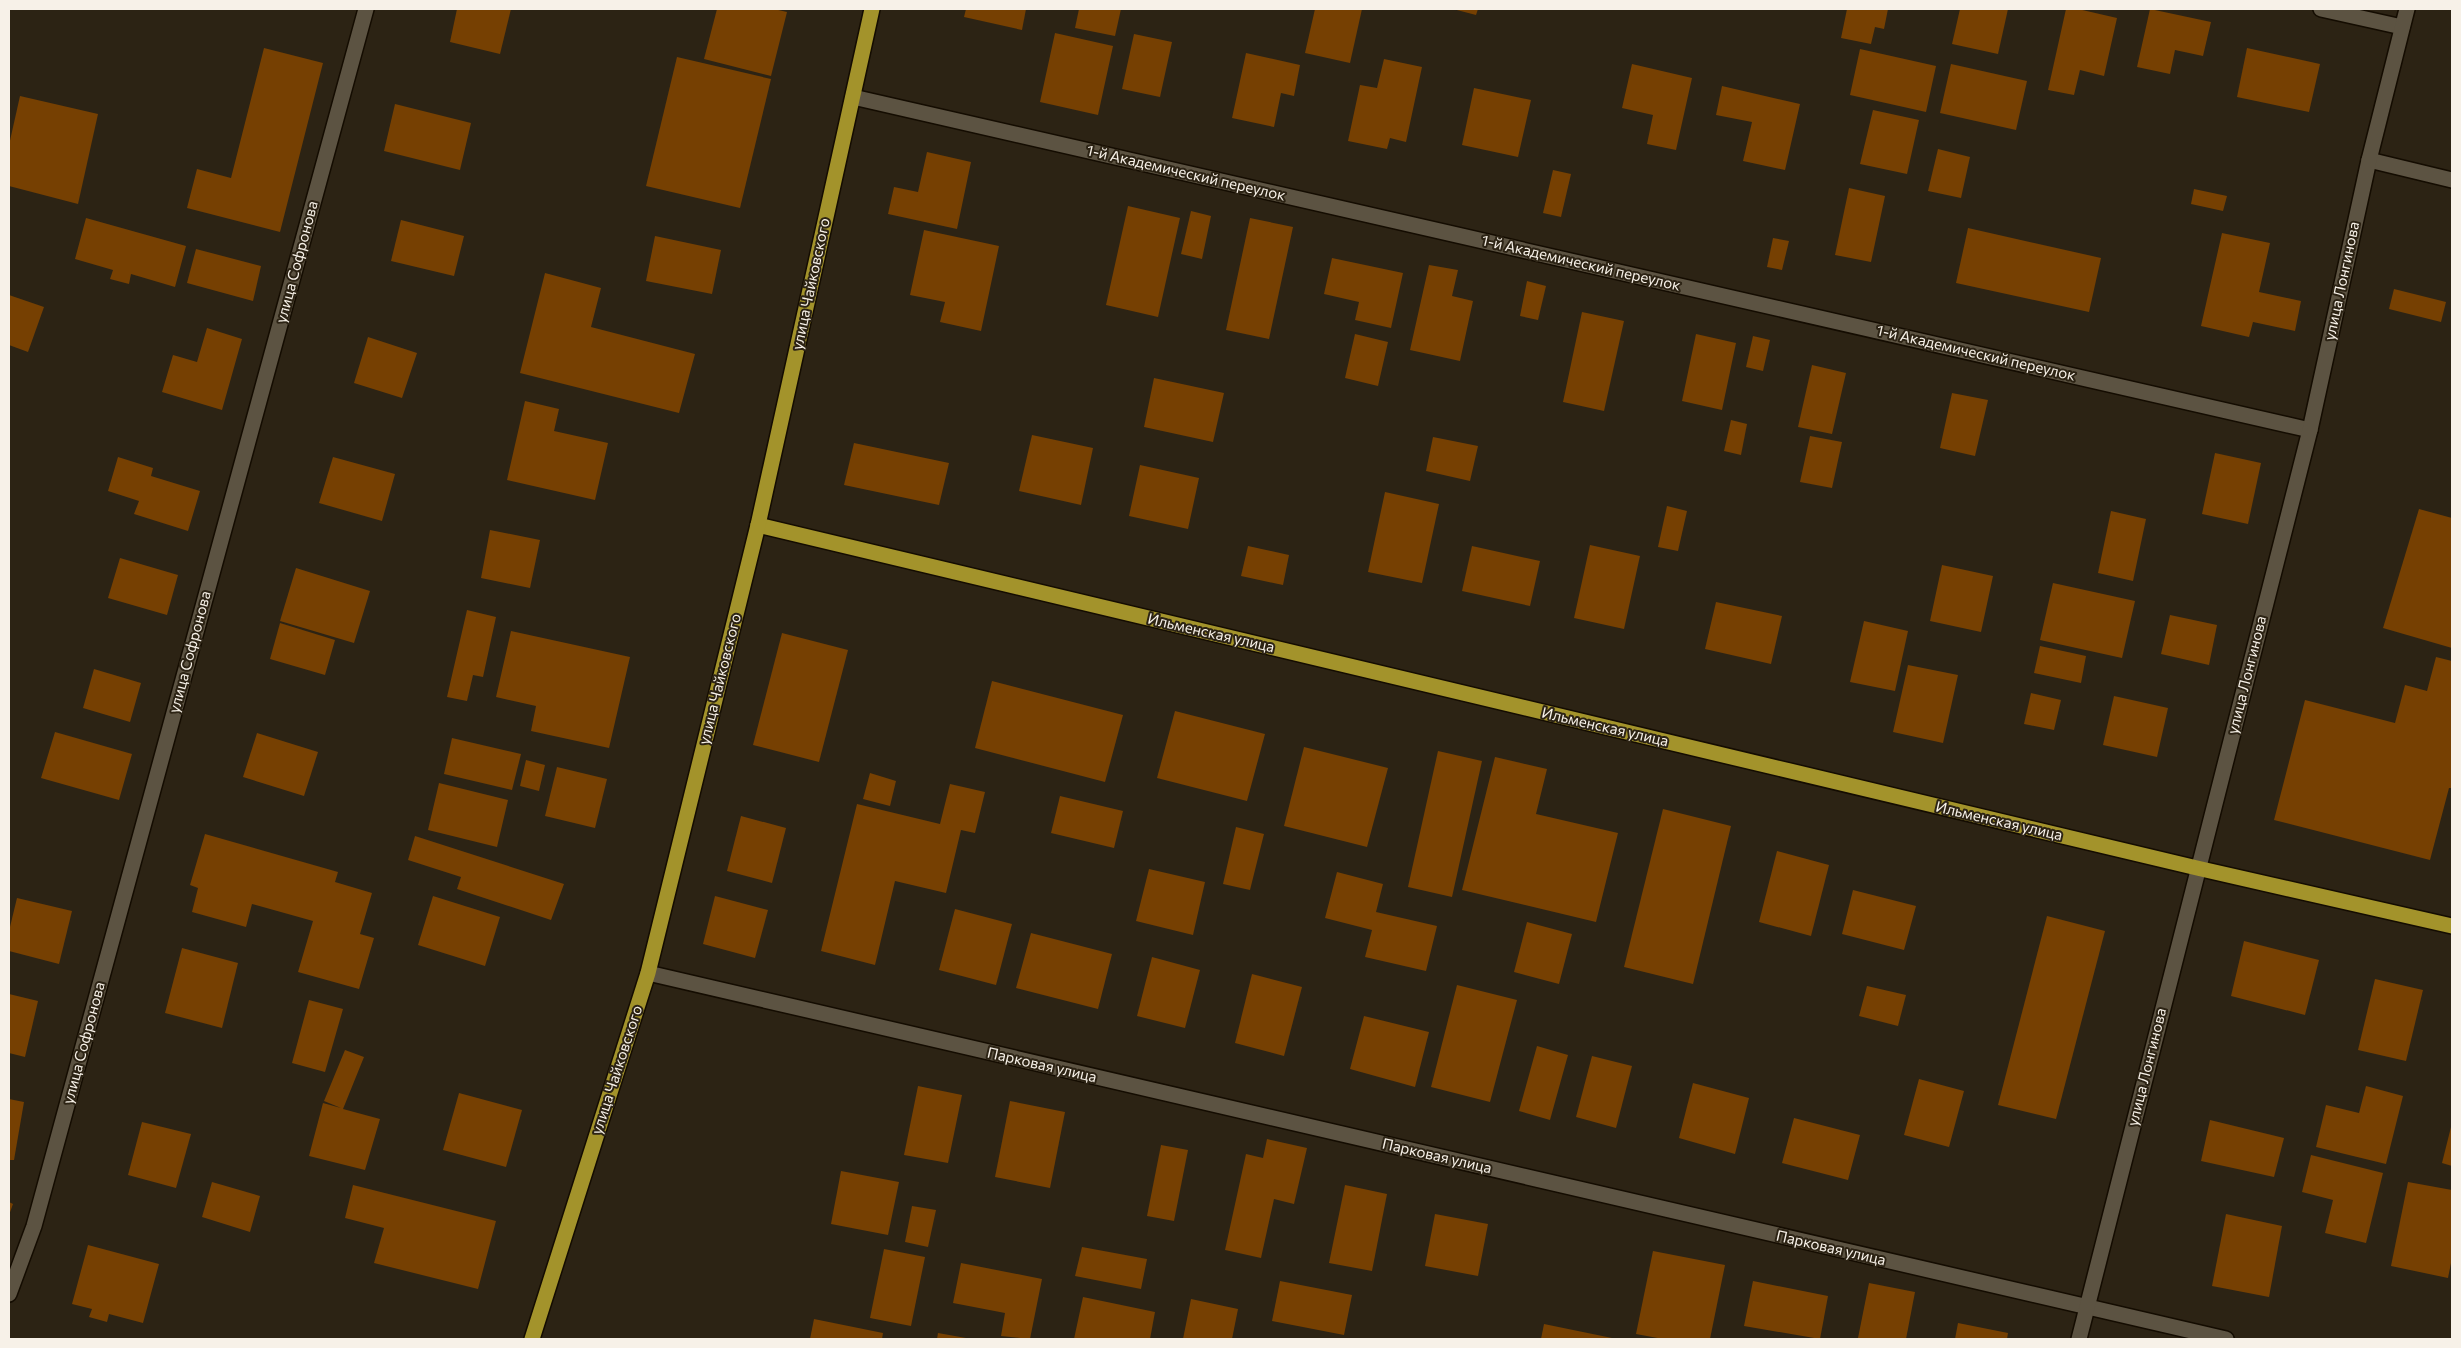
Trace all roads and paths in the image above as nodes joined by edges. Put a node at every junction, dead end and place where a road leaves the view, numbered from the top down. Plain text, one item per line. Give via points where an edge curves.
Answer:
1 (366, 9) edge
2 (872, 9) edge
3 (2321, 9) edge
4 (2407, 9) edge
5 (2402, 27) junction
6 (853, 97) junction
7 (2369, 160) junction
8 (2452, 180) edge
9 (2310, 430) junction
10 (758, 525) junction
11 (2198, 868) junction
12 (2452, 926) edge
13 (648, 973) junction
14 (9, 1294) edge
15 (2086, 1306) junction
16 (532, 1339) edge
17 (2079, 1339) edge
18 (2226, 1339) edge

1 - 14 street, улица Софронова via 34,1226
2 - 6 main road, улица Чайковского
3 - 5 street
4 - 5 street, улица Лонгинова
5 - 7 street, улица Лонгинова
6 - 9 street, 1-й Академический переулок
6 - 10 main road, улица Чайковского
7 - 8 street
7 - 9 street, улица Лонгинова
9 - 11 street, улица Лонгинова
10 - 11 main road, Ильменская улица
10 - 13 main road, улица Чайковского
11 - 12 main road, Ильменская улица
11 - 15 street, улица Лонгинова
13 - 15 street, Парковая улица
13 - 16 main road, улица Чайковского
15 - 17 street, улица Лонгинова
15 - 18 street, Парковая улица

